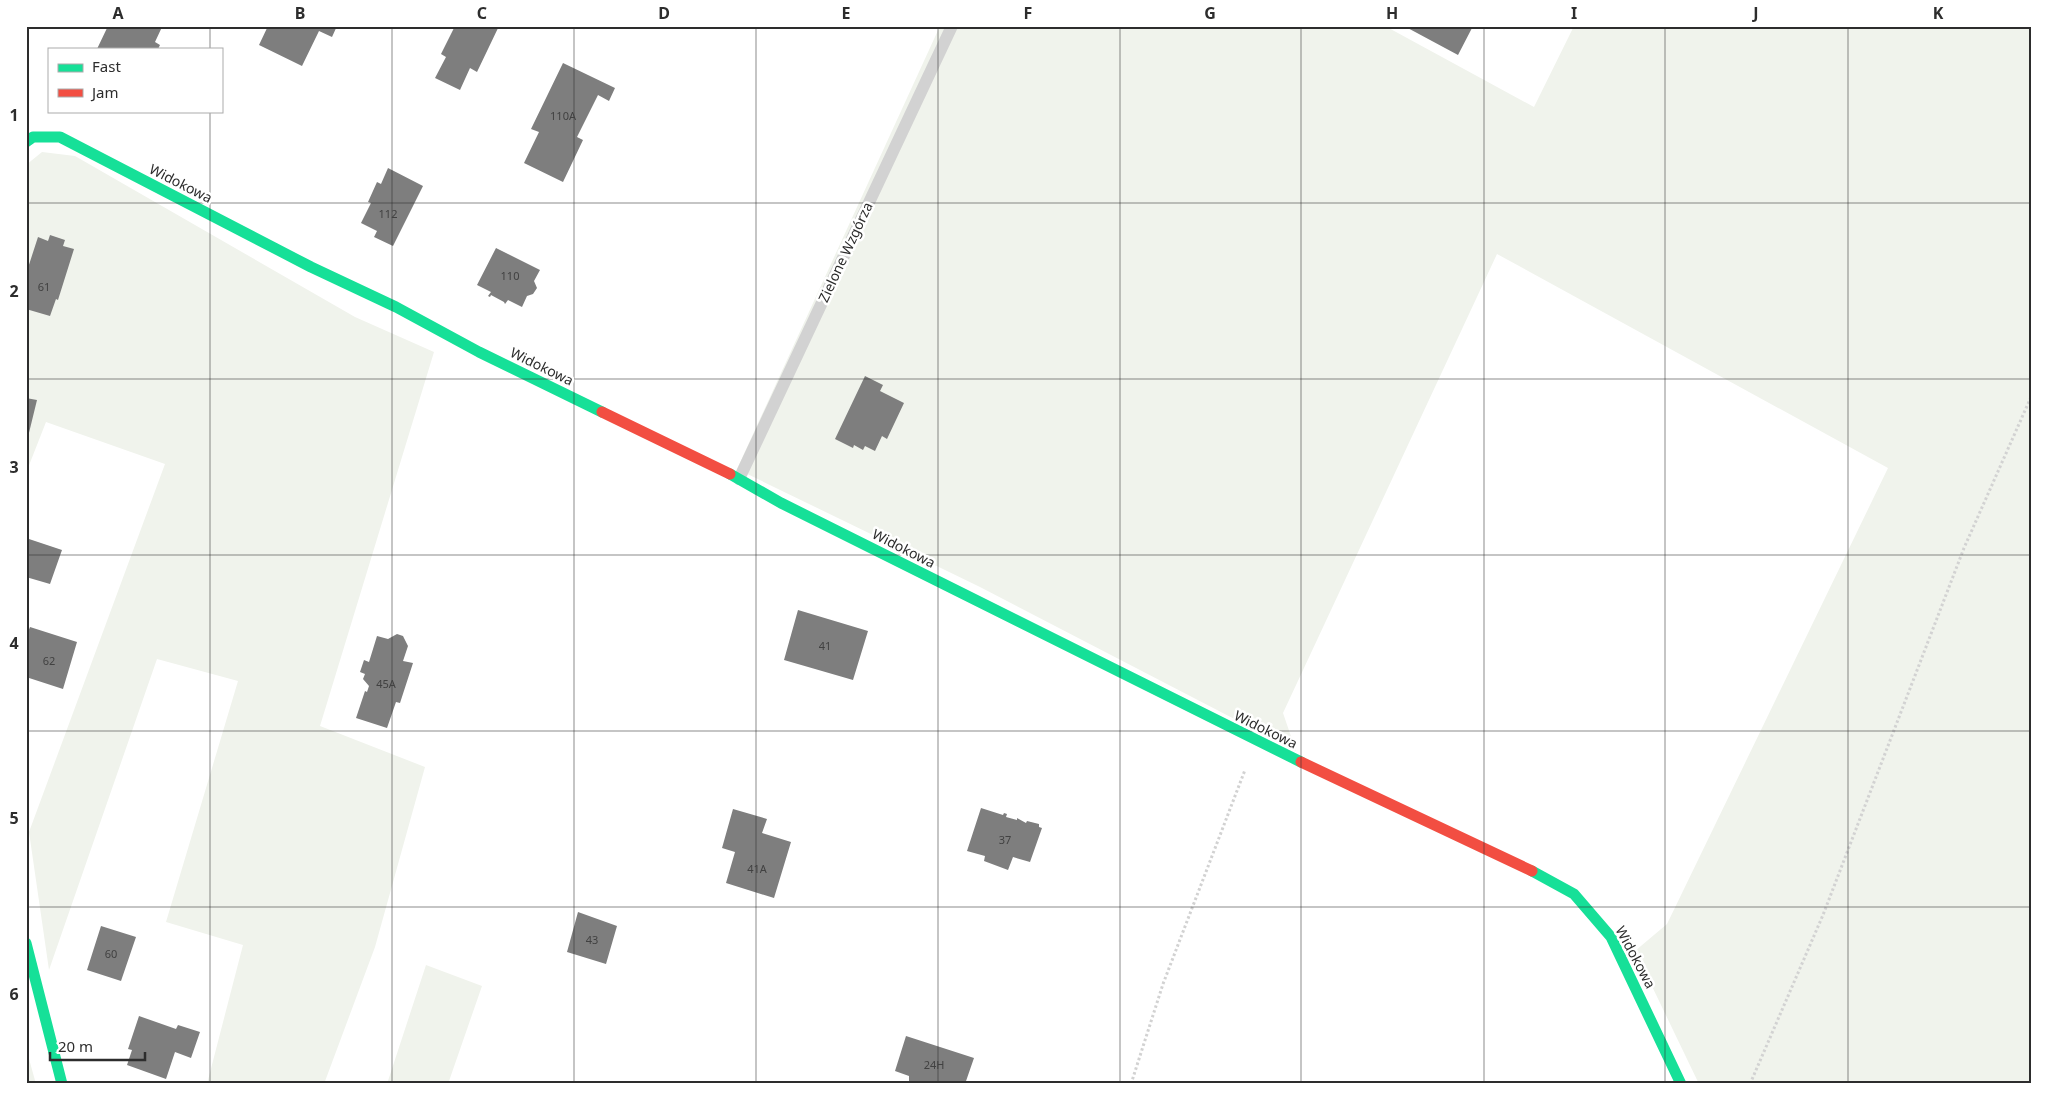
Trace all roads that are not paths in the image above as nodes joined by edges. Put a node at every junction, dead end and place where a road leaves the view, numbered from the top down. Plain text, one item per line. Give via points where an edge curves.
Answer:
1 (952, 26) edge
2 (26, 142) edge
3 (739, 479) junction
4 (26, 943) edge
5 (62, 1084) edge
6 (1681, 1084) edge

1 - 3 lane, Zielone Wzgórza
2 - 3 street, Widokowa via 32,138 60,137 311,267
3 - 6 street, Widokowa via 1256,741 1525,867 1574,894 1611,937
4 - 5 street

